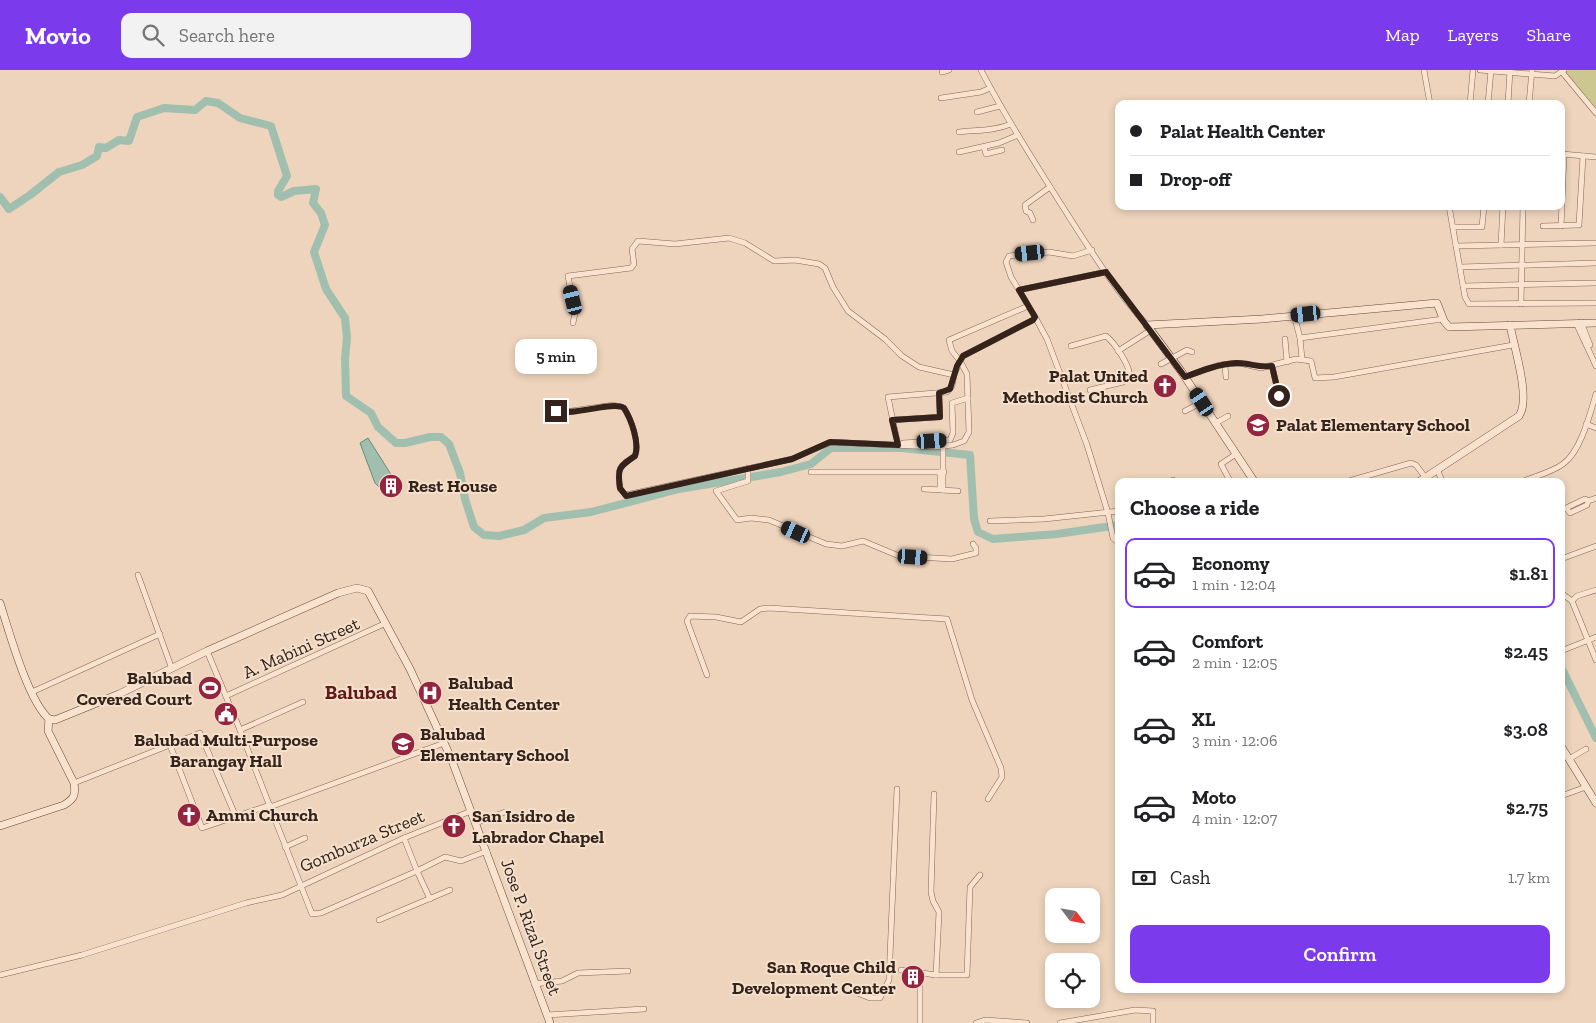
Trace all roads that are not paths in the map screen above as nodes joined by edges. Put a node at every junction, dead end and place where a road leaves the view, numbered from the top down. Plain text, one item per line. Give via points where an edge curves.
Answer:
1 (948, 70) edge
2 (981, 70) edge
3 (1424, 70) edge
4 (1473, 70) edge
5 (1480, 70) edge
6 (1490, 70) edge
7 (1510, 71) edge
8 (1563, 71) edge
9 (942, 72) dead end
10 (1531, 72) edge
11 (990, 88) junction
12 (941, 98) dead end
13 (1429, 100) edge
14 (1470, 100) edge
15 (1488, 100) edge
16 (1508, 100) edge
17 (1529, 100) edge
18 (1000, 106) junction
19 (978, 112) dead end
20 (1596, 113) edge
21 (1011, 124) junction
22 (959, 132) dead end
23 (1018, 134) junction
24 (1000, 143) junction
25 (984, 147) junction
26 (959, 152) dead end
27 (1565, 154) edge
28 (1583, 156) junction
29 (1596, 157) edge
30 (1050, 187) junction
31 (1450, 210) edge
32 (1484, 210) edge
33 (1503, 210) edge
34 (1523, 210) edge
35 (1561, 210) edge
36 (1033, 220) dead end
37 (1543, 226) dead end
38 (1561, 226) junction
39 (1454, 227) junction
40 (1596, 244) edge
41 (1501, 245) junction
42 (1521, 245) junction
43 (1456, 246) junction
44 (1092, 250) junction
45 (1596, 263) edge
46 (1520, 265) junction
47 (1461, 267) junction
48 (1106, 272) junction
49 (1596, 283) edge
50 (1463, 286) junction
51 (1520, 286) junction
52 (1019, 290) junction
53 (1596, 303) edge
54 (1521, 304) junction
55 (1028, 306) junction
56 (1294, 315) junction
57 (1035, 317) junction
58 (1443, 319) junction
59 (1596, 322) edge
60 (1578, 323) junction
61 (573, 324) dead end
62 (1510, 325) junction
63 (1149, 327) junction
64 (1300, 338) junction
65 (1285, 339) dead end
66 (1513, 345) junction
67 (1071, 346) dead end
68 (1118, 351) junction
69 (1192, 352) dead end
70 (1172, 358) junction
71 (1302, 359) junction
72 (1596, 360) edge
73 (960, 361) junction
74 (1287, 362) junction
75 (1161, 364) dead end
76 (1225, 366) junction
77 (1272, 366) junction
78 (1596, 366) edge
79 (954, 375) junction
80 (1185, 377) junction
81 (1226, 377) dead end
82 (1090, 390) dead end
83 (939, 393) junction
84 (1596, 394) edge
85 (1279, 396) dead end
86 (968, 398) junction
87 (1202, 402) junction
88 (550, 407) dead end
89 (1185, 411) dead end
90 (1228, 416) dead end
91 (892, 420) junction
92 (1216, 423) junction
93 (1586, 424) junction
94 (1596, 428) edge
95 (898, 444) junction
96 (944, 448) junction
97 (1236, 454) junction
98 (1437, 469) junction
99 (748, 470) junction
100 (811, 472) dead end
101 (942, 472) junction
102 (1228, 478) edge
103 (1252, 478) edge
104 (1359, 478) edge
105 (1422, 478) edge
106 (1424, 478) edge
107 (1441, 478) edge
108 (1531, 478) edge
109 (924, 489) dead end
110 (941, 489) junction
111 (958, 491) dead end
112 (1596, 498) edge
113 (1565, 510) edge
114 (1115, 511) edge
115 (1108, 512) junction
116 (990, 521) dead end
117 (1115, 540) edge
118 (973, 544) dead end
119 (1596, 546) edge
120 (1565, 558) edge
121 (138, 575) dead end
122 (1596, 590) edge
123 (1565, 596) edge
124 (1572, 600) junction
125 (0, 603) edge
126 (386, 623) junction
127 (160, 634) junction
128 (1596, 637) edge
129 (1588, 640) junction
130 (1565, 649) edge
131 (207, 651) junction
132 (1596, 660) edge
133 (172, 669) junction
134 (707, 675) dead end
135 (32, 692) junction
136 (226, 696) junction
137 (303, 702) dead end
138 (49, 719) junction
139 (240, 730) junction
140 (444, 743) junction
141 (170, 745) junction
142 (1586, 749) dead end
143 (1565, 752) edge
144 (1569, 759) junction
145 (74, 783) junction
146 (1586, 787) junction
147 (898, 789) dead end
148 (934, 794) dead end
149 (1565, 795) edge
150 (988, 799) dead end
151 (1596, 803) edge
152 (270, 806) junction
153 (471, 811) junction
154 (505, 812) dead end
155 (236, 817) junction
156 (476, 823) junction
157 (0, 826) edge
158 (304, 838) dead end
159 (404, 838) junction
160 (285, 847) junction
161 (487, 852) junction
162 (417, 871) junction
163 (980, 875) dead end
164 (300, 885) junction
165 (450, 890) dead end
166 (430, 899) junction
167 (379, 920) dead end
168 (901, 970) dead end
169 (628, 971) dead end
170 (920, 973) junction
171 (0, 975) edge
172 (936, 975) junction
173 (534, 984) junction
174 (856, 992) dead end
175 (644, 1009) dead end
176 (547, 1015) junction
177 (550, 1023) edge
178 (920, 1023) edge
179 (976, 1023) edge
180 (1027, 1023) edge
181 (1060, 1023) edge
182 (1153, 1023) edge

1 - 9 street
2 - 11 street
3 - 13 street
4 - 14 street
5 - 6 street
6 - 7 street
6 - 15 street
7 - 10 street
7 - 16 street
8 - 10 street via 1555,76
8 - 20 street
10 - 17 street
11 - 12 street
11 - 18 street
18 - 19 street
18 - 21 street
21 - 22 street via 998,130
21 - 23 street
23 - 24 street
23 - 30 street
24 - 25 street
24 - 25 street via 1002,152 986,154
25 - 26 street
27 - 28 street
28 - 29 street
28 - 38 street via 1579,225
30 - 36 street via 1026,205 1026,211
30 - 44 street
31 - 39 street
32 - 39 street via 1482,227
33 - 41 street
34 - 42 street
35 - 38 street
37 - 38 street
39 - 43 street
40 - 42 street
41 - 42 street
41 - 43 street
42 - 46 street
43 - 47 street
44 - 48 street
44 - 52 street via 1073,256 1049,252 1009,256 1006,262
45 - 46 street
46 - 47 street
46 - 51 street
47 - 50 street
48 - 52 street
48 - 63 street
49 - 51 street
50 - 51 street
50 - 54 street via 1469,304
51 - 54 street
52 - 55 street
53 - 54 street
55 - 57 street
55 - 73 street via 949,340
56 - 58 street via 1437,303
56 - 63 street
56 - 64 street
57 - 73 street via 1032,322 963,356
57 - 115 street via 1047,339 1087,445
58 - 62 street via 1449,327
58 - 64 street
59 - 60 street
60 - 62 street
60 - 72 street
60 - 78 street
61 - 79 street via 575,313 569,276 631,268 634,264 632,248 638,241 675,244 729,238 745,243 774,261 808,261 823,266 848,311 902,356 919,367
62 - 66 street
63 - 68 street
63 - 70 street
64 - 71 street
65 - 74 street
66 - 71 street via 1325,378 1315,378 1311,361
66 - 98 street via 1523,393 1523,410 1519,416
67 - 68 street via 1106,336
68 - 82 street via 1130,371 1129,377 1124,382
69 - 70 street via 1187,350
70 - 75 street
70 - 80 street
71 - 74 street
73 - 79 street
73 - 86 street via 967,374
74 - 77 street
76 - 77 street via 1239,363 1256,368
76 - 80 street via 1214,366
76 - 81 street
77 - 85 street
79 - 83 street via 949,391
80 - 87 street
83 - 91 street via 940,417
83 - 91 street via 888,397
84 - 93 street
86 - 95 street via 952,402 953,433 950,440
86 - 96 street via 968,437 961,443
87 - 89 street
87 - 92 street
88 - 99 street via 564,412 616,405 624,408 637,450 635,456 619,469 620,488 624,495
90 - 92 street
91 - 95 street
92 - 97 street
93 - 94 street
93 - 108 street via 1572,457 1561,466
95 - 96 street
95 - 99 street via 834,442 792,459
96 - 101 street
97 - 102 street via 1221,464
97 - 103 street
98 - 106 street
98 - 107 street
99 - 118 street via 747,482 716,491 737,520 769,520 826,544 842,546 863,541 900,556 960,558 975,554 977,550
100 - 101 street
101 - 110 street
104 - 105 street via 1411,463 1416,465
109 - 110 street
110 - 111 street
112 - 113 street via 1585,499
114 - 115 street
115 - 116 street
115 - 117 street
119 - 120 street
121 - 127 street
122 - 124 street
123 - 124 street
124 - 129 street
125 - 135 street
126 - 131 street, Jose P. Rizal Street via 371,594 357,588
126 - 136 street, A. Mabini Street
126 - 140 street, Jose P. Rizal Street
127 - 133 street
127 - 135 street
128 - 129 street
129 - 130 street
129 - 132 street
131 - 133 street, Jose P. Rizal Street
131 - 136 street, Gomburza Street
133 - 138 street, Jose P. Rizal Street via 55,720
134 - 150 street via 688,621 690,616 741,622 760,609 769,608 947,620 972,700 1002,771
135 - 138 street
136 - 139 street, Gomburza Street
137 - 139 street
138 - 145 street via 48,731
139 - 152 street, Gomburza Street
140 - 152 street
140 - 153 street, Jose P. Rizal Street
141 - 145 street
141 - 155 street via 200,733
141 - 155 street via 202,828
142 - 144 street
143 - 144 street
144 - 146 street
145 - 157 street via 76,792 64,805
146 - 149 street
146 - 151 street
147 - 174 street via 889,980 880,998
148 - 172 street via 931,892 939,912
152 - 155 street
152 - 160 street, Gomburza Street
153 - 156 street, Jose P. Rizal Street
153 - 159 street, Gomburza Street
154 - 156 street
156 - 161 street, Jose P. Rizal Street
158 - 160 street
159 - 162 street
159 - 164 street, Gomburza Street
160 - 164 street, Gomburza Street
161 - 162 street via 461,861 444,857
161 - 173 street, Jose P. Rizal Street
162 - 164 street via 321,914 312,914
162 - 166 street
163 - 172 street via 970,887 968,973 965,976
164 - 171 street via 282,895 246,903 82,955
165 - 166 street
166 - 167 street
168 - 170 street
169 - 173 street via 578,973 562,981
170 - 172 street
170 - 178 street
173 - 176 street, Jose P. Rizal Street
175 - 176 street
176 - 177 street, Jose P. Rizal Street
179 - 180 street via 985,1020
181 - 182 street via 1135,1010 1153,1012

